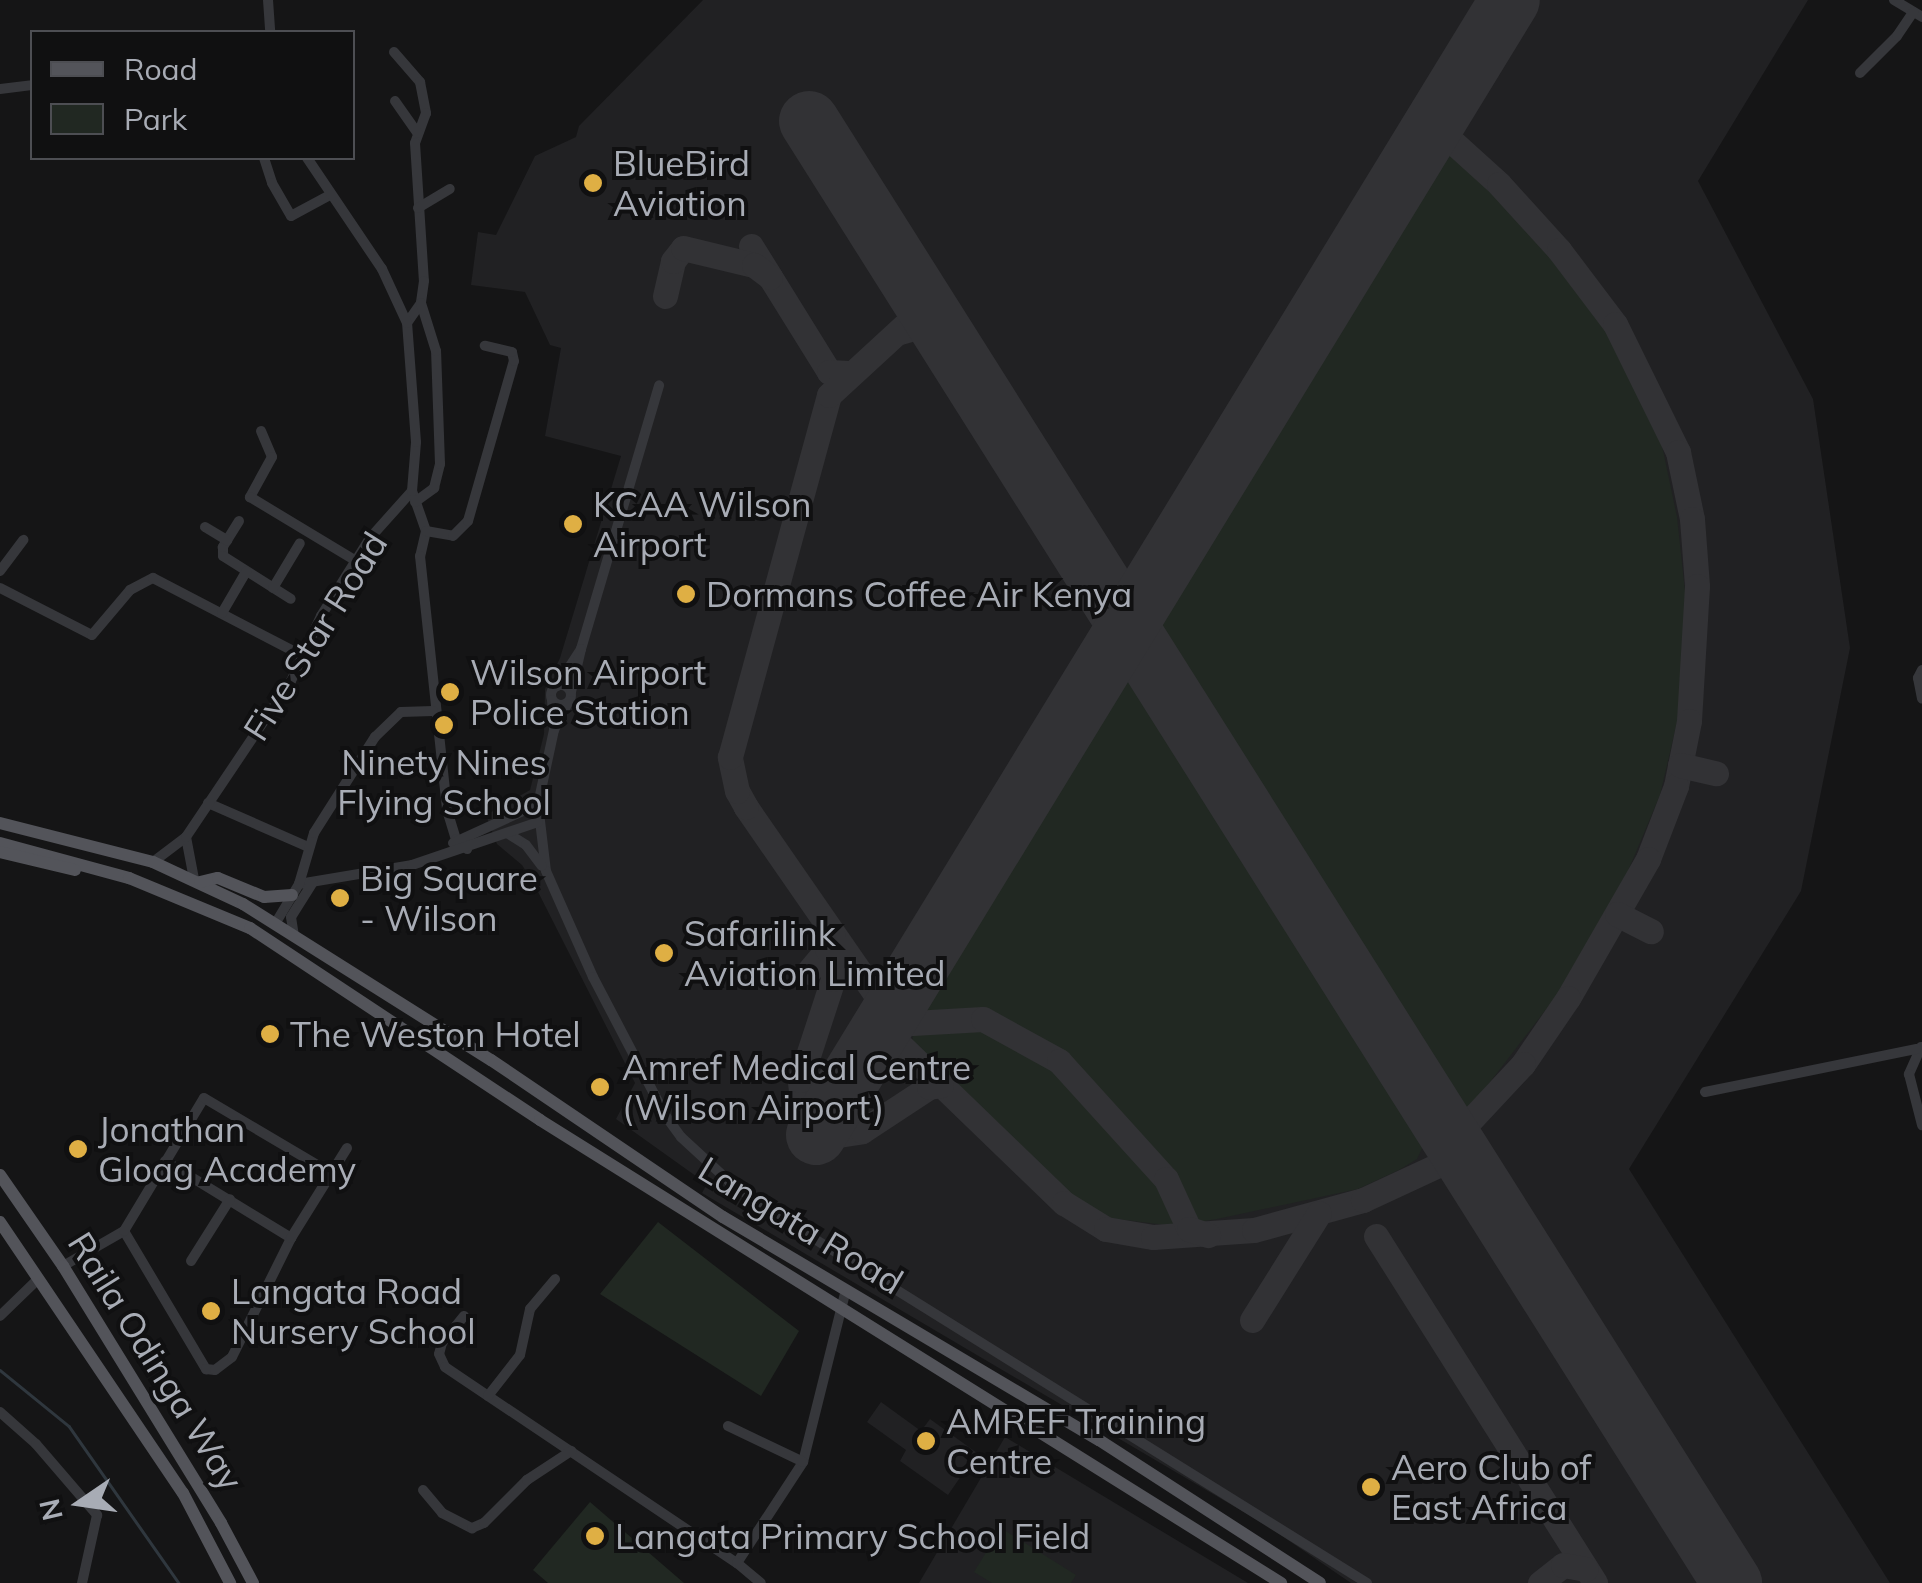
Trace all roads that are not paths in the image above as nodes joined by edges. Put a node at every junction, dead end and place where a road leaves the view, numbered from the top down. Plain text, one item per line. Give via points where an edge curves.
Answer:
1 (268, 0) edge
2 (1894, 0) edge
3 (1918, 14) edge
4 (270, 30) edge
5 (394, 52) dead end
6 (1860, 73) dead end
7 (30, 85) edge
8 (0, 89) edge
9 (395, 102) dead end
10 (416, 133) junction
11 (265, 160) edge
12 (308, 160) edge
13 (450, 190) dead end
14 (330, 194) junction
15 (418, 208) junction
16 (421, 302) junction
17 (407, 323) junction
18 (485, 346) dead end
19 (658, 385) dead end
20 (261, 431) dead end
21 (414, 497) junction
22 (239, 521) dead end
23 (206, 526) dead end
24 (426, 531) junction
25 (23, 540) dead end
26 (227, 540) junction
27 (300, 544) dead end
28 (356, 561) junction
29 (0, 572) edge
30 (246, 572) junction
31 (0, 588) edge
32 (272, 588) junction
33 (291, 599) dead end
34 (222, 613) junction
35 (581, 649) junction
36 (303, 656) junction
37 (1922, 670) edge
38 (557, 686) junction
39 (569, 698) junction
40 (1922, 699) edge
41 (552, 700) junction
42 (433, 711) junction
43 (554, 730) junction
44 (208, 803) junction
45 (538, 804) junction
46 (538, 822) junction
47 (0, 823) edge
48 (0, 831) edge
49 (508, 833) junction
50 (186, 837) junction
51 (456, 839) junction
52 (0, 842) edge
53 (306, 846) junction
54 (467, 849) junction
55 (0, 852) edge
56 (444, 853) junction
57 (150, 861) junction
58 (546, 870) junction
59 (197, 881) junction
60 (314, 882) junction
61 (146, 886) junction
62 (295, 890) junction
63 (275, 924) junction
64 (294, 936) junction
65 (1919, 1048) edge
66 (491, 1060) junction
67 (478, 1080) junction
68 (1706, 1092) dead end
69 (552, 1101) junction
70 (540, 1120) junction
71 (1922, 1125) edge
72 (347, 1148) dead end
73 (165, 1161) junction
74 (329, 1172) junction
75 (0, 1175) edge
76 (230, 1199) junction
77 (0, 1222) edge
78 (124, 1231) junction
79 (291, 1238) junction
80 (190, 1260) dead end
81 (63, 1266) junction
82 (38, 1279) junction
83 (555, 1279) dead end
84 (846, 1290) junction
85 (839, 1307) junction
86 (0, 1316) edge
87 (464, 1316) dead end
88 (488, 1396) junction
89 (0, 1412) edge
90 (154, 1415) junction
91 (728, 1426) dead end
92 (138, 1427) junction
93 (570, 1451) junction
94 (803, 1462) junction
95 (423, 1490) dead end
96 (736, 1563) junction
97 (82, 1583) edge
98 (230, 1583) edge
99 (253, 1583) edge
100 (761, 1583) edge
101 (1281, 1583) edge
102 (1320, 1583) edge
103 (1367, 1583) edge

1 - 4 street
2 - 3 street
3 - 6 street
5 - 10 street, Five Star Road via 423,88 426,117
7 - 8 street
9 - 10 street
10 - 15 street, Five Star Road
11 - 14 street via 292,216
12 - 14 street
13 - 15 street
14 - 17 street via 389,282
15 - 16 street, Five Star Road
16 - 17 street
16 - 21 street, Five Star Road via 436,351 440,464 434,488
17 - 21 street
18 - 24 street via 512,352 514,362 468,521 452,536
19 - 35 street
20 - 28 street via 272,457 250,497
21 - 24 street
21 - 28 street, Five Star Road via 378,526
22 - 26 street
23 - 26 street
24 - 42 street via 420,556
25 - 29 street
26 - 30 street via 223,556
27 - 32 street
28 - 36 street, Five Star Road
30 - 32 street
30 - 34 street
31 - 34 street via 92,635 130,590 153,578
32 - 33 street
34 - 36 street
35 - 38 street
35 - 39 street
36 - 44 street, Five Star Road
37 - 40 street
38 - 39 street
38 - 41 street
39 - 41 street
39 - 43 street
41 - 43 street
42 - 51 street
42 - 53 street via 401,712 382,728
43 - 45 street
44 - 50 street, Five Star Road
44 - 53 street
45 - 46 street
45 - 51 street
46 - 49 street
46 - 58 street
47 - 57 main road, Langata Road
48 - 57 main road, Langata Road
49 - 54 street
49 - 58 street
50 - 57 street, Five Star Road
50 - 59 street
51 - 54 street
51 - 56 street
52 - 61 main road, Langata Road
53 - 62 street
54 - 56 street
55 - 61 main road, Langata Road
56 - 60 street
57 - 59 main road, Langata Road
58 - 103 street via 564,919 664,1115 721,1174 956,1330
59 - 62 main road via 218,878 264,897
59 - 63 main road, Langata Road
60 - 62 street
60 - 64 street via 290,917
61 - 67 main road, Langata Road via 250,928
62 - 63 street
63 - 64 main road, Langata Road
64 - 66 main road, Langata Road
65 - 68 street
65 - 71 street via 1909,1074
66 - 67 main road
66 - 69 main road, Langata Road
67 - 70 main road, Langata Road
69 - 70 main road
69 - 84 main road, Langata Road via 723,1217
70 - 85 main road, Langata Road
72 - 74 street
73 - 74 street via 208,1098
73 - 76 street
73 - 78 street
74 - 79 street
75 - 81 main road, Raila Odinga Way
76 - 79 street
76 - 80 street
77 - 82 main road, Raila Odinga Way
78 - 79 street via 209,1370 232,1356
78 - 81 street
81 - 90 main road, Raila Odinga Way
82 - 86 street
82 - 92 main road, Raila Odinga Way
83 - 88 street via 530,1308 520,1355
84 - 85 street
84 - 102 main road, Langata Road via 1099,1440
85 - 94 street
85 - 101 main road, Langata Road
87 - 88 street via 442,1343 440,1362
88 - 93 street
89 - 97 street via 97,1514
90 - 92 main road
90 - 99 main road, Raila Odinga Way
91 - 94 street
92 - 98 main road, Raila Odinga Way via 183,1493
93 - 95 street via 472,1528 442,1513
93 - 96 street
94 - 96 street
96 - 100 street

